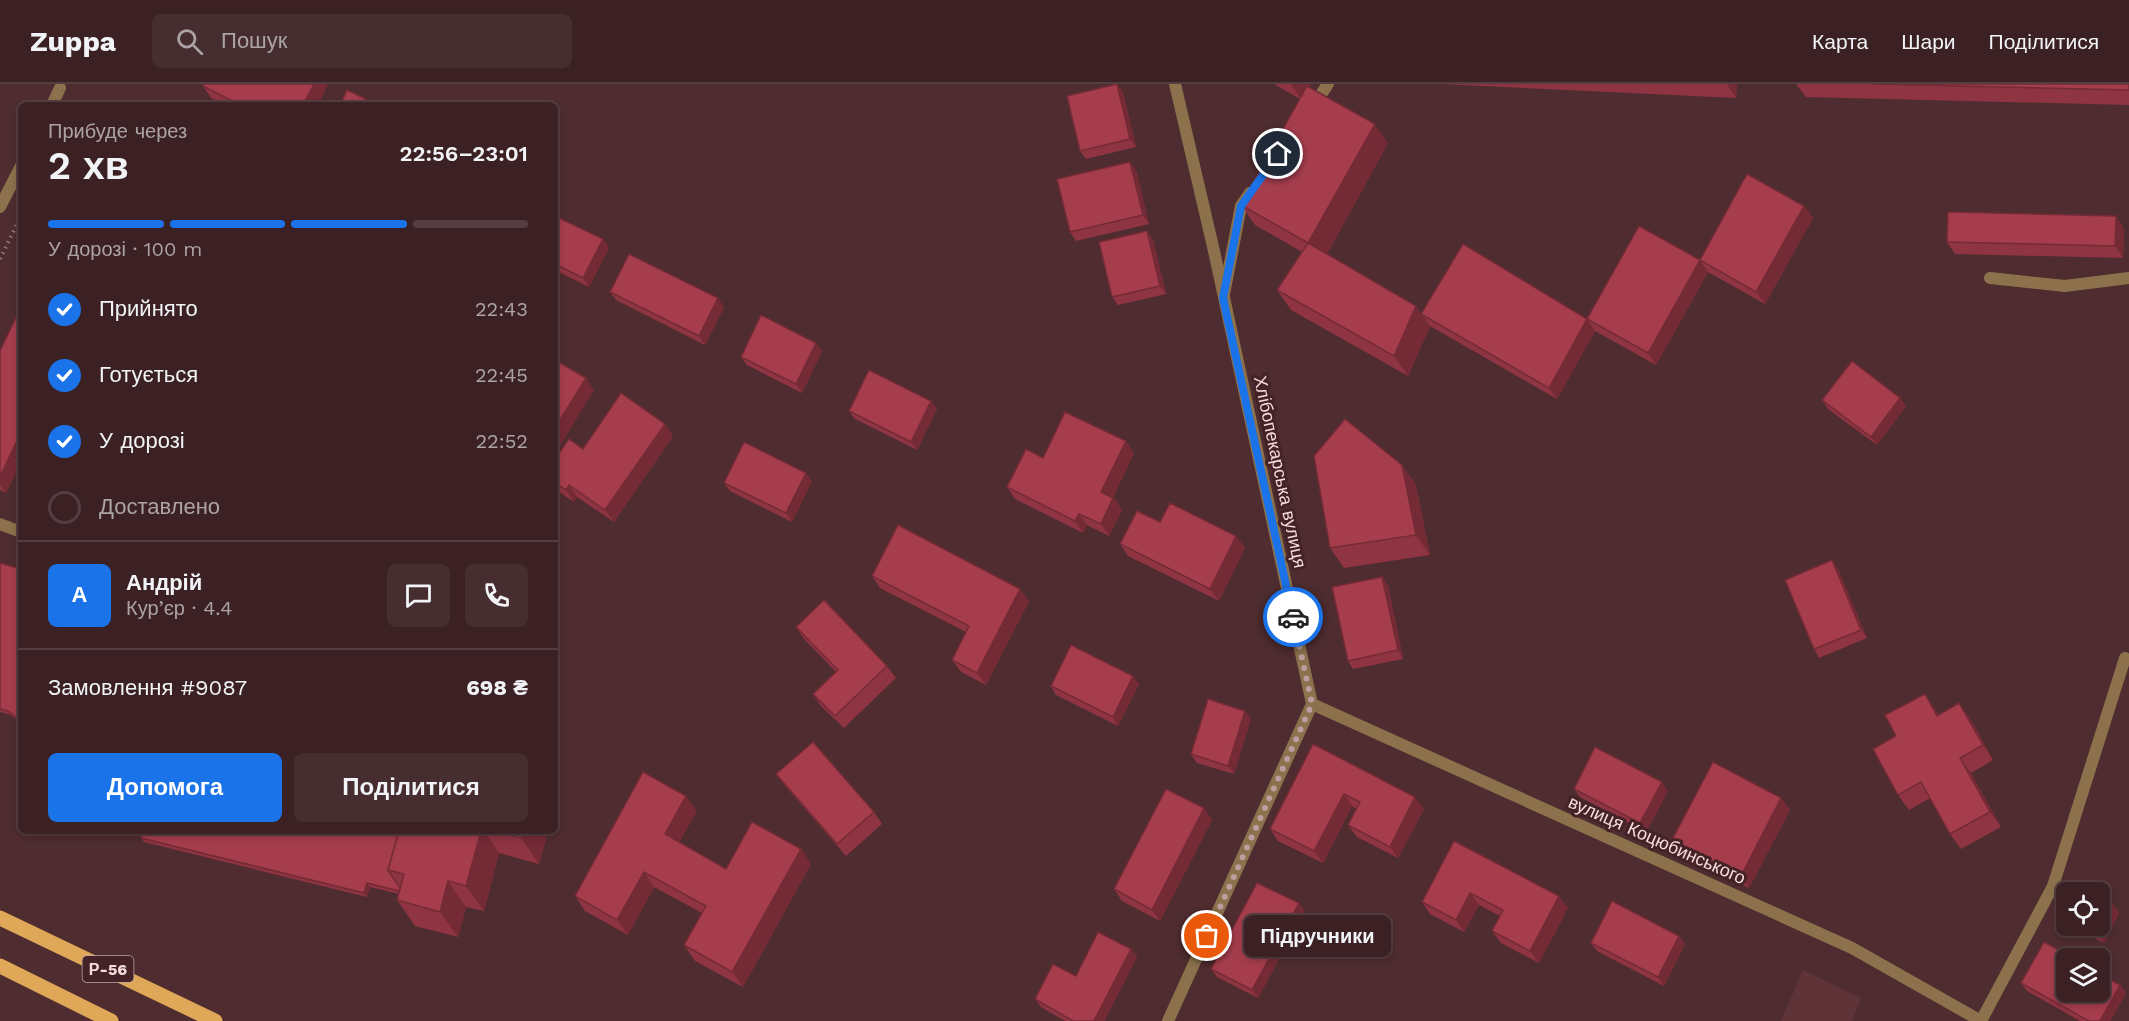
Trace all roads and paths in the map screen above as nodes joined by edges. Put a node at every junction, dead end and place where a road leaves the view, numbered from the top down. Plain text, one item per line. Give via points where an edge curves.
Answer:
1 (1175, 84) edge
2 (1328, 84) edge
3 (60, 88) dead end
4 (53, 102) edge
5 (1308, 112) edge
6 (18, 172) edge
7 (1254, 187) edge
8 (0, 207) edge
9 (18, 220) edge
10 (0, 259) edge
11 (1990, 278) dead end
12 (2129, 278) edge
13 (1223, 298) junction
14 (0, 524) edge
15 (18, 531) edge
16 (2125, 658) dead end
17 (1312, 704) junction
18 (0, 918) edge
19 (0, 966) edge
20 (95, 1017) edge
21 (111, 1021) edge
22 (215, 1021) edge
23 (1168, 1021) edge
24 (1981, 1021) edge

1 - 13 street, Хлібопекарська вулиця
2 - 5 street
3 - 4 street
6 - 8 street
7 - 13 street via 1241,206
9 - 10 path
11 - 12 street via 2065,286
13 - 17 street, Хлібопекарська вулиця
14 - 15 street
16 - 24 street via 2053,886
17 - 23 street
17 - 24 street, вулиця Коцюбинського via 1852,948
18 - 22 main road, Р-56
19 - 20 main road, Р-56
20 - 21 main road, Р-56

